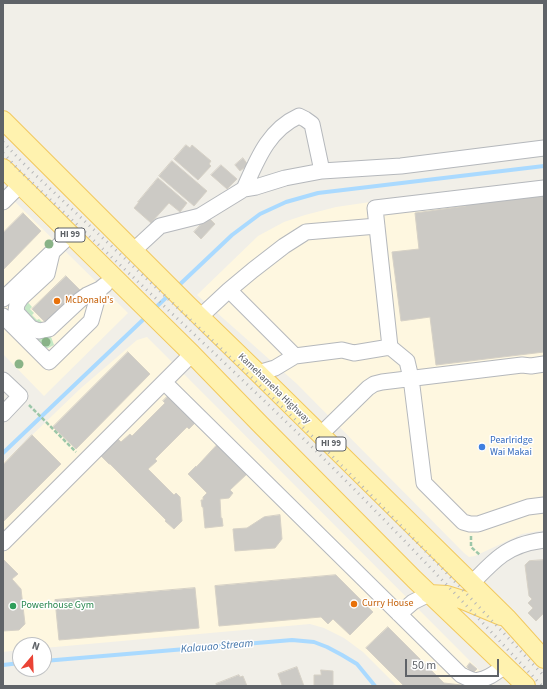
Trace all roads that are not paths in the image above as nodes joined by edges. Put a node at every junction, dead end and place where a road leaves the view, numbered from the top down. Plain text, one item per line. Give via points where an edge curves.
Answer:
1 (3, 120) edge
2 (544, 148) edge
3 (3, 168) edge
4 (322, 171) junction
5 (20, 185) junction
6 (544, 188) edge
7 (244, 189) junction
8 (3, 202) edge
9 (377, 226) junction
10 (70, 235) junction
11 (133, 251) junction
12 (52, 253) junction
13 (107, 283) junction
14 (229, 290) junction
15 (3, 299) edge
16 (194, 311) junction
17 (3, 316) edge
18 (390, 347) junction
19 (192, 354) junction
20 (295, 356) junction
21 (544, 364) edge
22 (258, 373) junction
23 (411, 378) junction
24 (3, 380) edge
25 (164, 382) junction
26 (3, 414) edge
27 (321, 434) junction
28 (544, 505) edge
29 (544, 540) edge
30 (3, 543) edge
31 (414, 579) junction
32 (472, 583) junction
33 (429, 594) junction
34 (399, 614) junction
35 (508, 619) junction
36 (544, 659) edge
37 (505, 666) junction
38 (526, 686) edge

1 - 11 main road, Kamehameha Highway / HI 99
2 - 4 street via 402,166
3 - 5 main road, HI 99
4 - 7 street
4 - 7 street via 312,124 299,116 290,120 262,150
5 - 8 street
5 - 10 main road, HI 99
6 - 9 street via 375,208
7 - 11 street via 200,216 160,226
9 - 14 street via 306,232 284,246
9 - 18 street
10 - 12 street
10 - 13 main road, HI 99
11 - 16 main road, Kamehameha Highway / HI 99
12 - 13 street via 47,274 17,304 16,311 30,328 39,332 49,329 80,300
12 - 15 street
13 - 17 street via 91,320 49,362
13 - 19 main road, HI 99 via 138,301
14 - 16 street
14 - 20 street
16 - 22 main road, Kamehameha Highway / HI 99
18 - 20 street via 354,353 342,350
18 - 23 street via 407,361
19 - 25 street
19 - 31 main road, HI 99
20 - 22 street via 275,368
21 - 23 street
22 - 27 main road, Kamehameha Highway / HI 99
23 - 27 street via 374,384
23 - 28 street via 424,483 463,522 478,524 528,507
24 - 26 street via 20,396
25 - 30 street
25 - 34 street
27 - 32 main road, Kamehameha Highway / HI 99
29 - 32 street via 516,546 502,554
31 - 32 main road via 451,585
31 - 33 main road, HI 99
32 - 35 main road, Kamehameha Highway / HI 99
33 - 34 street via 413,602
33 - 35 main road via 447,595 463,600
33 - 37 main road, HI 99
34 - 37 street via 461,675 469,679 478,681
35 - 36 main road, Kamehameha Highway / HI 99
37 - 38 main road, HI 99

